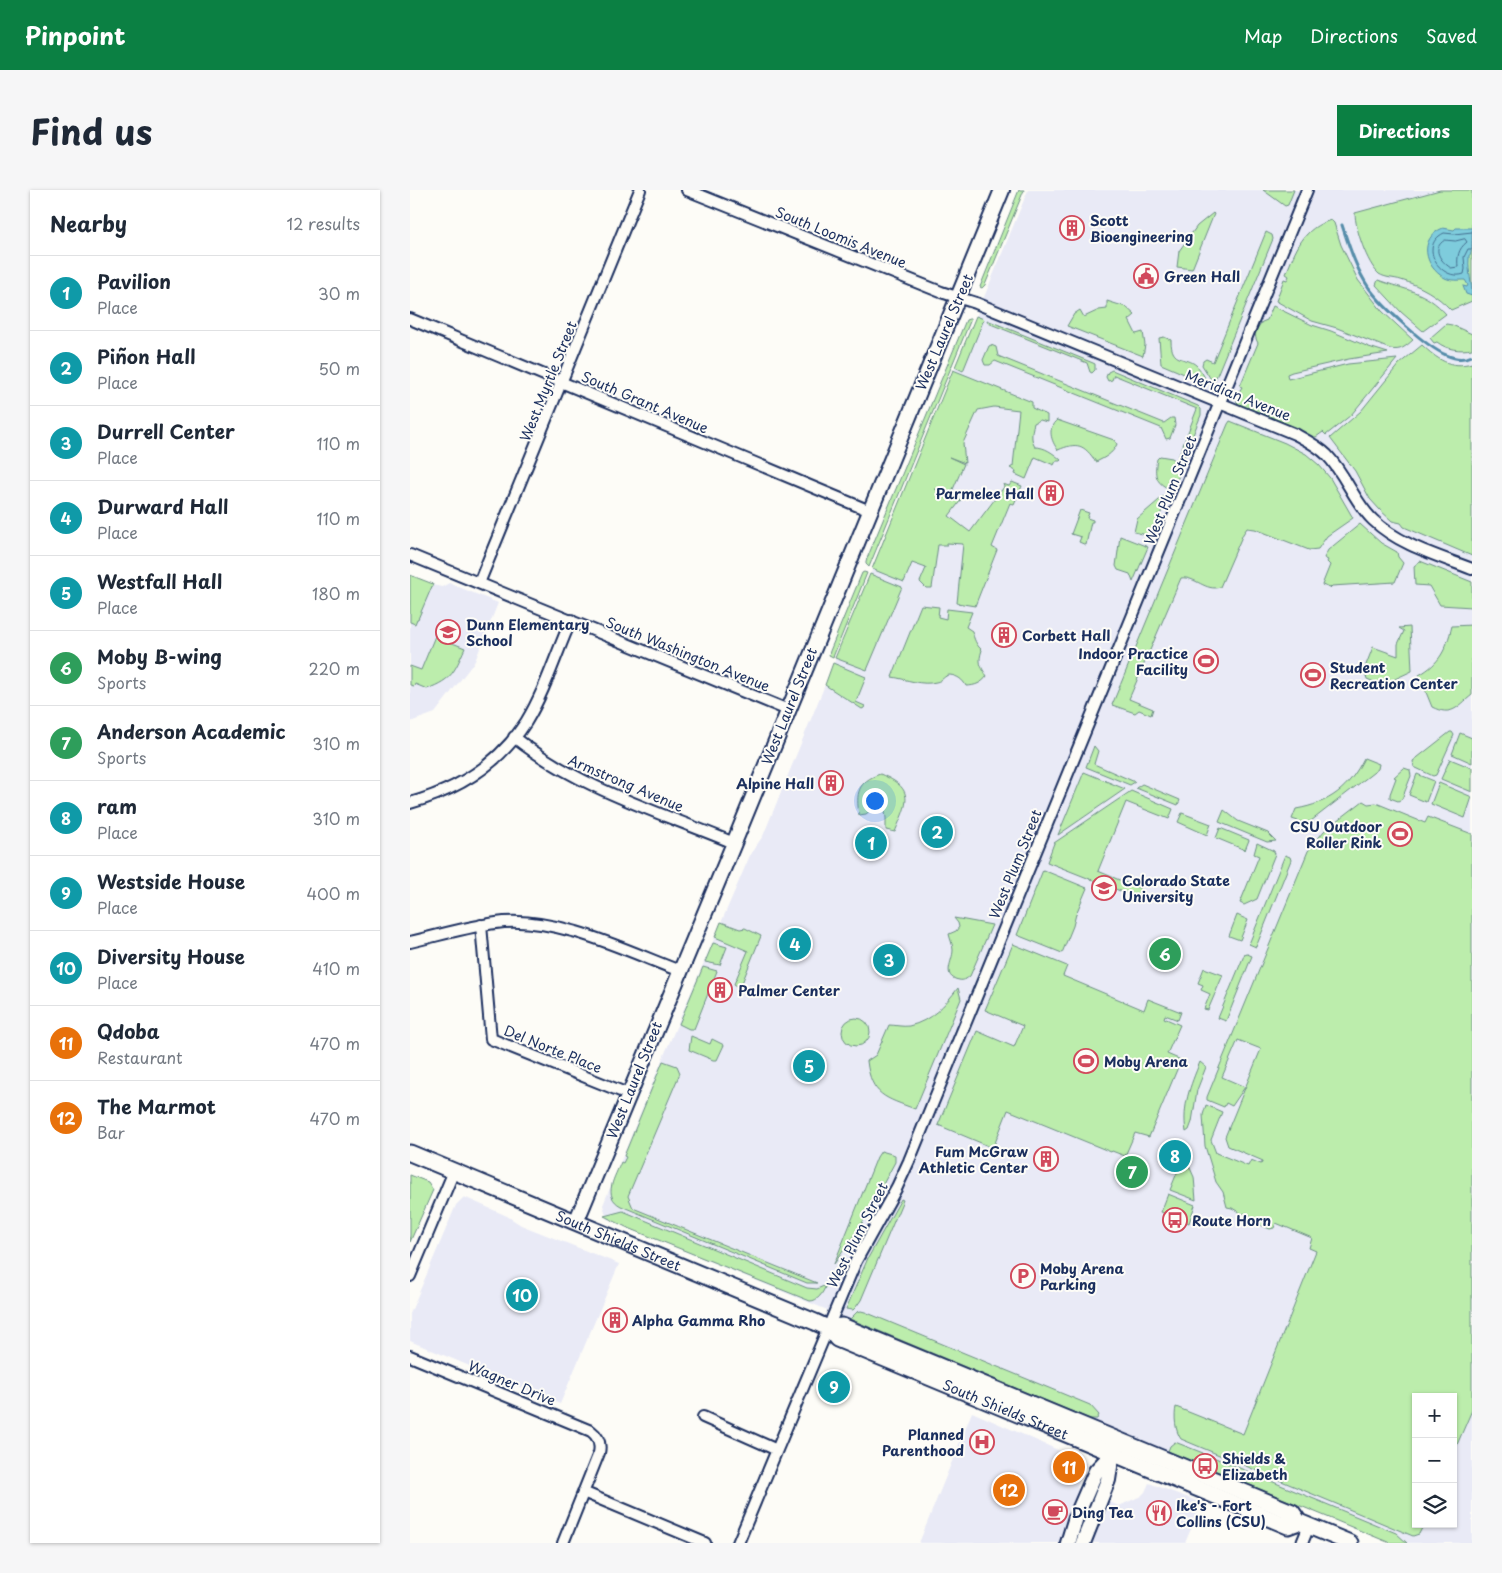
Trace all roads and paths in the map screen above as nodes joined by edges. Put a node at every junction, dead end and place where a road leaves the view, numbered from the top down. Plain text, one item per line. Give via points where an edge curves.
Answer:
1 (640, 190) edge
2 (687, 190) edge
3 (1002, 190) edge
4 (1307, 190) edge
5 (958, 297) junction
6 (410, 319) edge
7 (562, 383) junction
8 (1220, 403) junction
9 (870, 511) junction
10 (410, 555) edge
11 (1472, 569) edge
12 (479, 583) junction
13 (570, 620) junction
14 (788, 710) junction
15 (514, 737) junction
16 (410, 803) edge
17 (734, 843) junction
18 (480, 925) junction
19 (410, 942) edge
20 (680, 971) junction
21 (628, 1094) junction
22 (410, 1153) edge
23 (454, 1172) junction
24 (576, 1222) junction
25 (410, 1276) edge
26 (828, 1328) junction
27 (410, 1356) edge
28 (703, 1417) dead end
29 (1115, 1447) junction
30 (777, 1450) junction
31 (583, 1492) junction
32 (1304, 1524) junction
33 (562, 1543) edge
34 (705, 1543) edge
35 (738, 1543) edge
36 (1068, 1543) edge
37 (1083, 1543) edge
38 (1302, 1543) edge
39 (1350, 1543) edge

1 - 7 street, West Myrtle Street
2 - 5 street, South Loomis Avenue
3 - 5 main road, West Laurel Street
4 - 8 street, West Plum Street
5 - 8 street, Meridian Avenue
5 - 9 main road, West Laurel Street
6 - 7 street, South Grant Avenue
7 - 9 street, South Grant Avenue
7 - 12 street, West Myrtle Street
8 - 11 street, Meridian Avenue via 1310,442 1337,467 1374,522 1400,539
8 - 26 street, West Plum Street via 908,1162 856,1262
9 - 14 main road, West Laurel Street
10 - 12 street, South Washington Avenue
12 - 13 street, South Washington Avenue
13 - 14 street, South Washington Avenue
13 - 15 street via 538,700
14 - 17 main road, West Laurel Street
15 - 16 street via 471,778 451,789
15 - 17 street, Armstrong Avenue via 533,753 585,783
17 - 20 main road, West Laurel Street
18 - 19 street
18 - 20 street via 506,922 552,926 578,932
18 - 21 street, Del Norte Place via 491,1039
20 - 21 main road, West Laurel Street
21 - 24 main road, West Laurel Street
22 - 23 main road, South Shields Street
23 - 24 main road, South Shields Street
23 - 25 street
24 - 26 main road, South Shields Street
26 - 29 main road, South Shields Street via 837,1339
26 - 30 street, West Plum Street
27 - 31 street, Wagner Drive via 592,1431 601,1446
28 - 30 street
29 - 32 main road, South Shields Street via 1288,1526
29 - 36 main road via 1096,1470
29 - 37 main road via 1108,1480
30 - 35 street, West Plum Street
31 - 33 street
31 - 34 street
32 - 38 street
32 - 39 main road, South Shields Street

